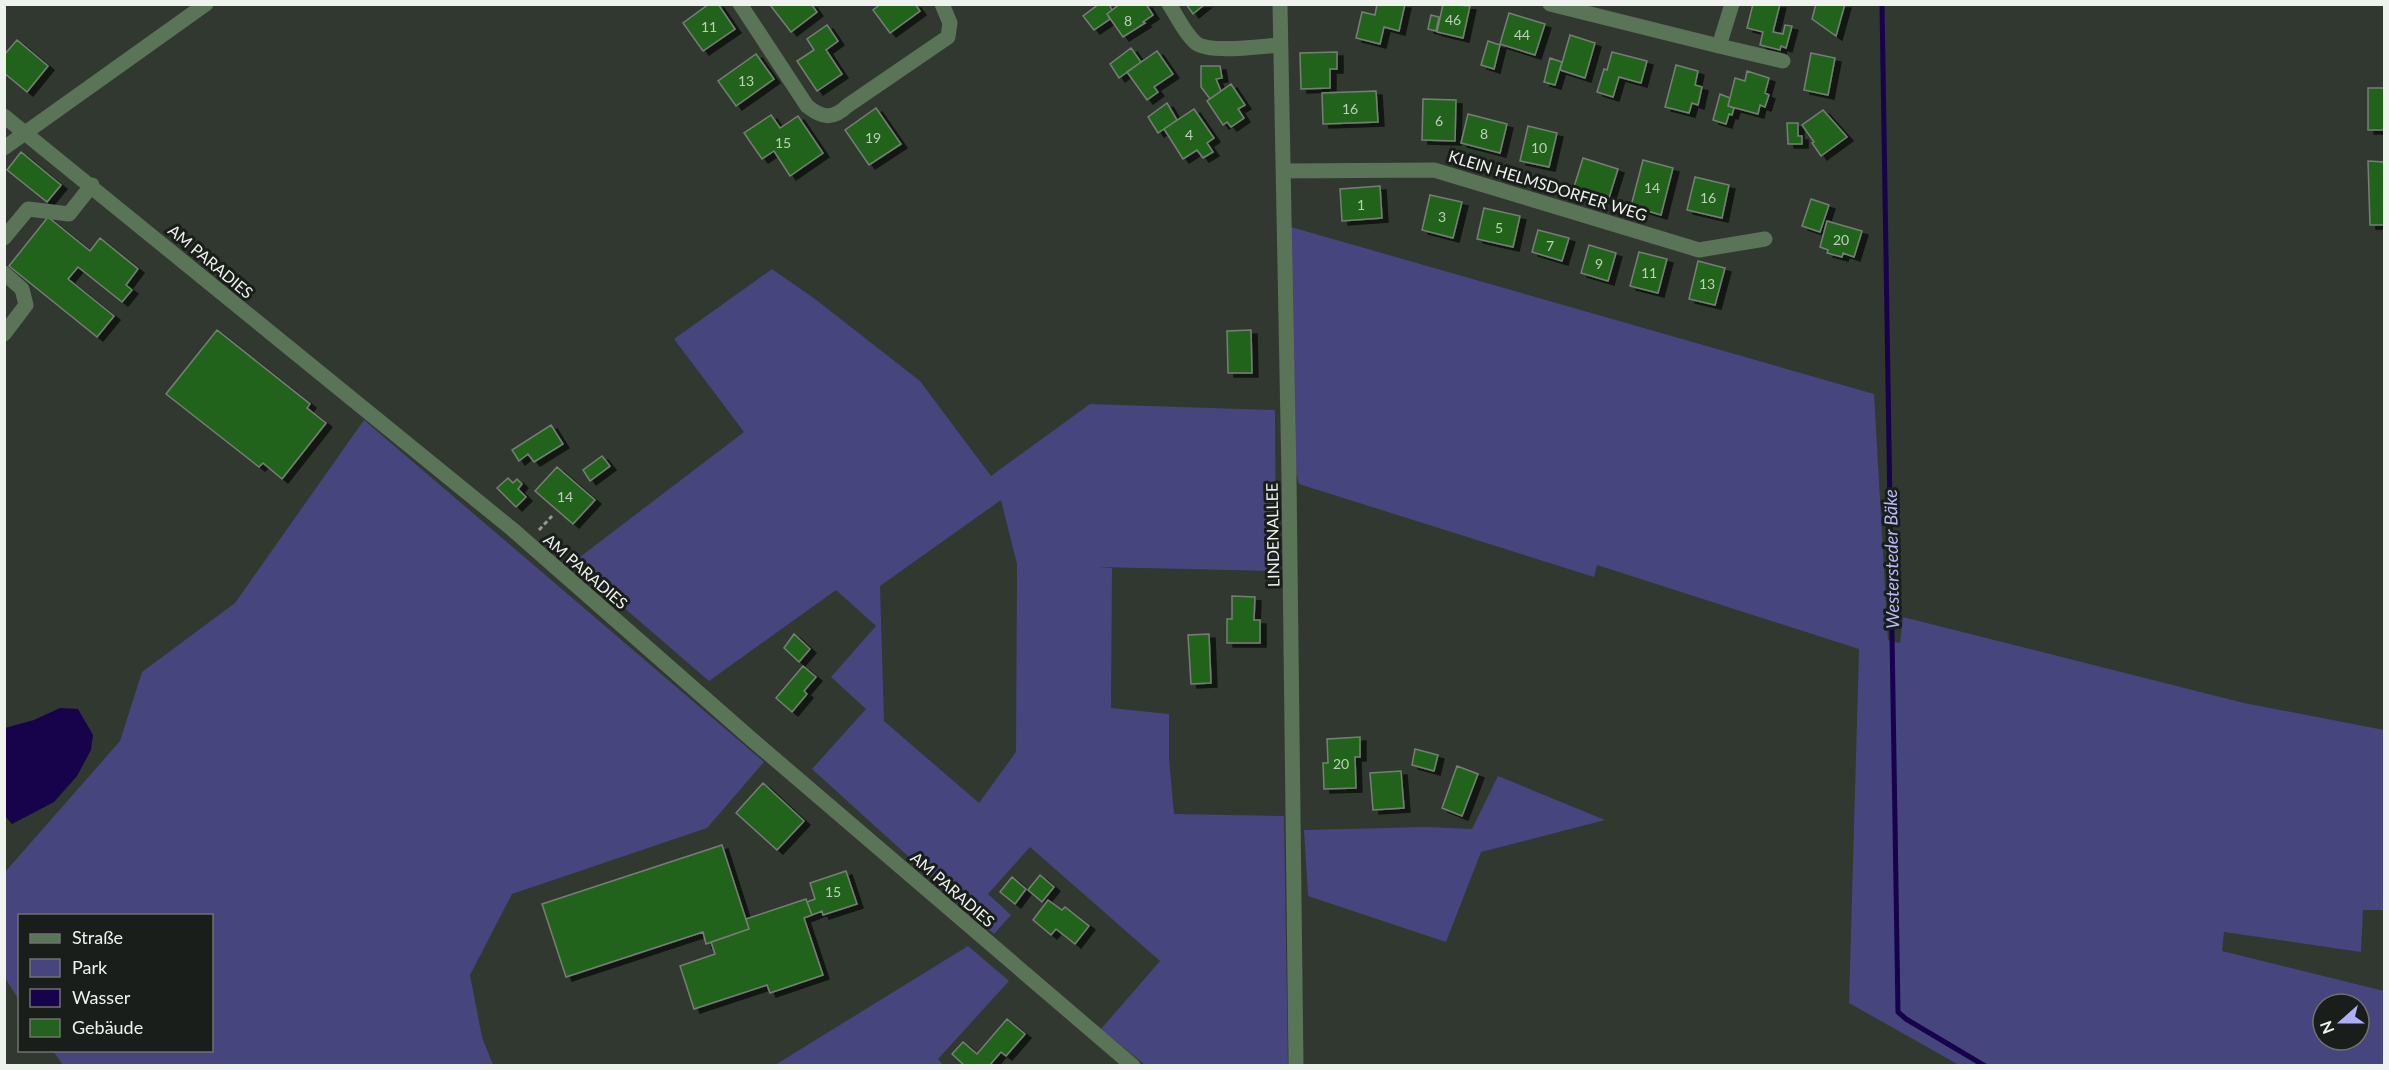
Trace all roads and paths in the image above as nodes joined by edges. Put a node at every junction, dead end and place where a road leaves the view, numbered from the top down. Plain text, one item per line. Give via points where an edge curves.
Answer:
1 (206, 4) edge
2 (740, 4) edge
3 (942, 4) edge
4 (1169, 4) edge
5 (1280, 4) edge
6 (1550, 4) edge
7 (1732, 4) edge
8 (1280, 45) junction
9 (1719, 46) junction
10 (1783, 61) dead end
11 (4, 116) edge
12 (27, 133) junction
13 (4, 148) edge
14 (1282, 171) junction
15 (92, 185) junction
16 (4, 238) edge
17 (1765, 239) dead end
18 (4, 273) edge
19 (4, 334) edge
20 (1133, 1065) edge
21 (1296, 1065) edge

1 - 12 street
2 - 3 street via 807,106 828,117 838,115 948,37 950,23
4 - 8 street via 1201,46 1220,49
5 - 8 street, LINDENALLEE
6 - 9 street
7 - 9 street
8 - 14 street, LINDENALLEE
9 - 10 street
11 - 12 street, AM PARADIES
12 - 13 street
12 - 15 street, AM PARADIES
14 - 17 street, KLEIN HELMSDORFER WEG via 1434,170 1699,250
14 - 21 street, LINDENALLEE via 1290,478
15 - 16 street via 69,214 28,209
15 - 20 street, AM PARADIES via 503,522
18 - 19 street via 22,289 26,305

